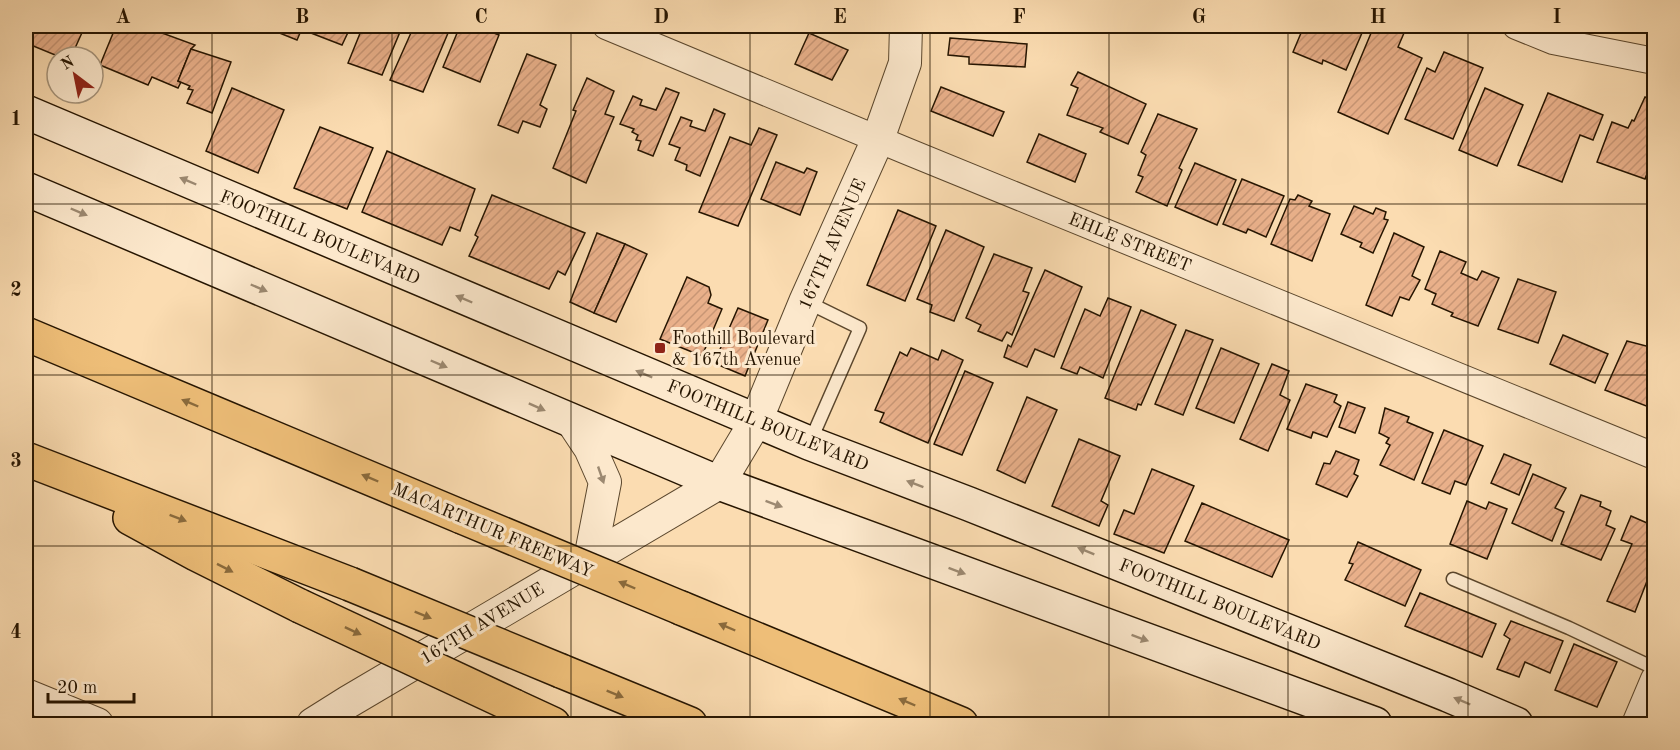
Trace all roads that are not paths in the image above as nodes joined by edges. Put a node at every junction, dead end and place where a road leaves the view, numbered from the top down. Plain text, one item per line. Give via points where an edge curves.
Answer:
1 (606, 26) edge
2 (906, 26) edge
3 (1516, 26) edge
4 (1654, 61) edge
5 (26, 112) edge
6 (878, 139) junction
7 (26, 189) edge
8 (806, 302) junction
9 (26, 334) edge
10 (756, 421) junction
11 (574, 424) junction
12 (809, 443) junction
13 (1654, 456) edge
14 (26, 460) edge
15 (719, 483) junction
16 (590, 559) junction
17 (1453, 579) dead end
18 (1654, 668) edge
19 (1654, 679) edge
20 (26, 695) edge
21 (343, 713) edge
22 (97, 724) edge
23 (313, 724) edge
24 (553, 724) edge
25 (690, 724) edge
26 (961, 724) edge
27 (1375, 724) edge
28 (1516, 724) edge
29 (1635, 724) edge

1 - 6 street, EHLE STREET
2 - 6 street, 167TH AVENUE via 905,63
3 - 4 street via 1553,41
10 -> 5 main road, FOOTHILL BOULEVARD
6 - 8 street, 167TH AVENUE
6 - 13 street, EHLE STREET
7 -> 11 main road
8 - 10 street, 167TH AVENUE
8 - 12 lane via 860,328
26 -> 9 highway, MACARTHUR FREEWAY, bridge
10 - 12 main road, FOOTHILL BOULEVARD
10 - 15 street, 167TH AVENUE
11 - 15 main road
11 -> 16 street via 605,482
28 -> 12 main road, FOOTHILL BOULEVARD
14 -> 24 highway, bridge via 196,554
14 -> 25 highway, bridge via 350,584
15 - 16 street, 167TH AVENUE
15 -> 27 main road
16 - 21 street, 167TH AVENUE
17 - 18 lane
19 - 29 street
20 - 22 street
21 - 23 street, 167TH AVENUE

